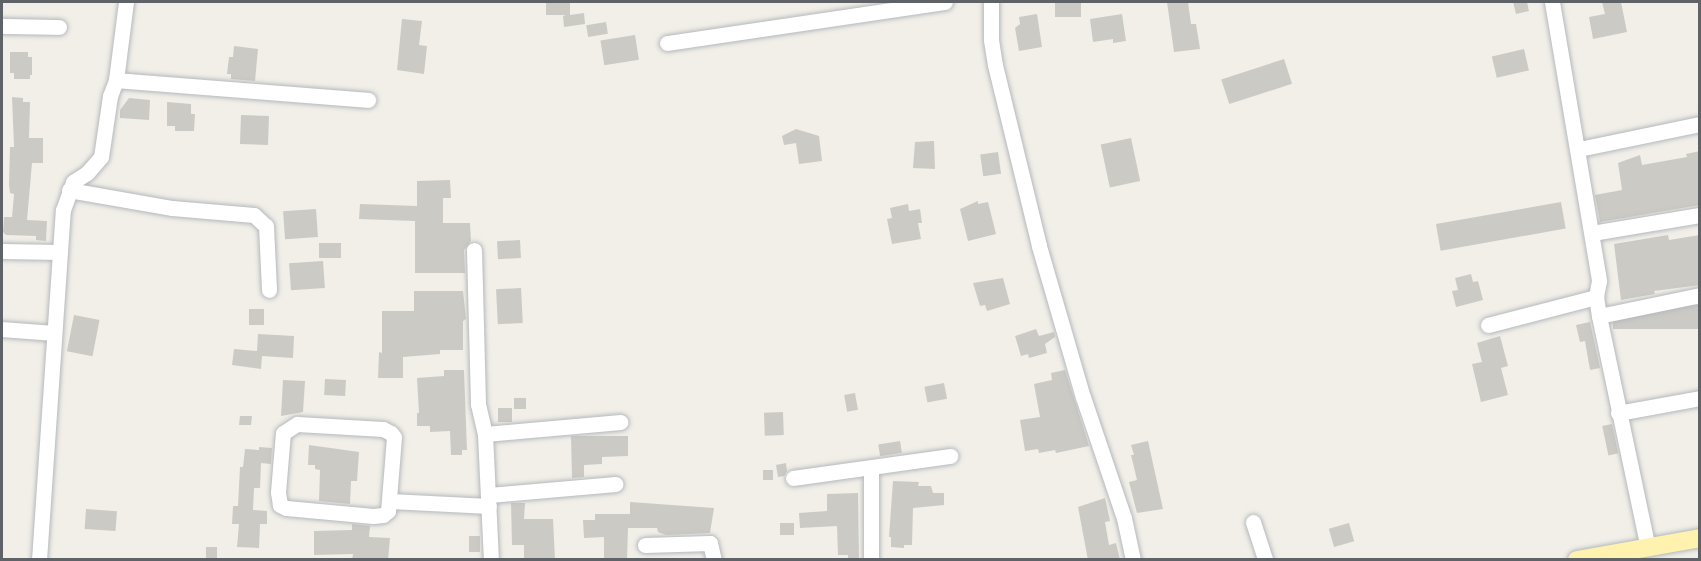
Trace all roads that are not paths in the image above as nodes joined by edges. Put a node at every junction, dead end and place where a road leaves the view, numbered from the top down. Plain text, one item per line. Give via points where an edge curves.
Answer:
1 (126, 2) edge
2 (945, 2) edge
3 (991, 2) edge
4 (1552, 2) edge
5 (2, 26) edge
6 (59, 27) dead end
7 (667, 43) dead end
8 (116, 80) junction
9 (368, 99) dead end
10 (1700, 124) edge
11 (1579, 149) junction
12 (69, 190) junction
13 (1700, 215) edge
14 (1592, 233) junction
15 (474, 250) dead end
16 (2, 251) edge
17 (60, 252) junction
18 (269, 290) dead end
19 (1700, 296) edge
20 (1596, 297) junction
21 (1599, 316) junction
22 (1488, 325) dead end
23 (2, 329) edge
24 (54, 333) junction
25 (1700, 398) edge
26 (1618, 413) junction
27 (620, 422) dead end
28 (485, 434) junction
29 (950, 456) dead end
30 (871, 468) junction
31 (793, 478) dead end
32 (616, 484) dead end
33 (489, 500) junction
34 (390, 501) junction
35 (1254, 522) dead end
36 (1700, 538) edge
37 (645, 545) dead end
38 (1648, 548) junction
39 (1621, 556) edge
40 (39, 560) edge
41 (492, 560) edge
42 (714, 560) edge
43 (871, 560) edge
44 (1132, 560) edge
45 (1265, 560) edge
46 (1577, 560) edge

1 - 8 street
2 - 7 street
3 - 44 street via 995,65 1039,246 1083,397 1124,518
4 - 11 street
5 - 6 street
8 - 9 street
8 - 12 street via 101,157
10 - 11 street
11 - 14 street
12 - 17 street via 63,210
12 - 18 street via 172,208 254,215 266,226
13 - 14 street
14 - 20 street via 1599,281
15 - 28 street via 478,404
16 - 17 street
17 - 24 street
19 - 21 street
20 - 21 street
20 - 22 street
21 - 26 street
23 - 24 street
24 - 40 street
25 - 26 street
26 - 38 street
27 - 28 street
28 - 33 street
29 - 30 street
30 - 31 street
30 - 43 street
32 - 33 street
33 - 34 street
33 - 41 street
34 - 34 street via 394,437 388,430 297,424 283,433 280,505 373,516 388,511
35 - 45 street
36 - 38 main road
37 - 42 street via 710,543
38 - 39 main road
39 - 46 main road

